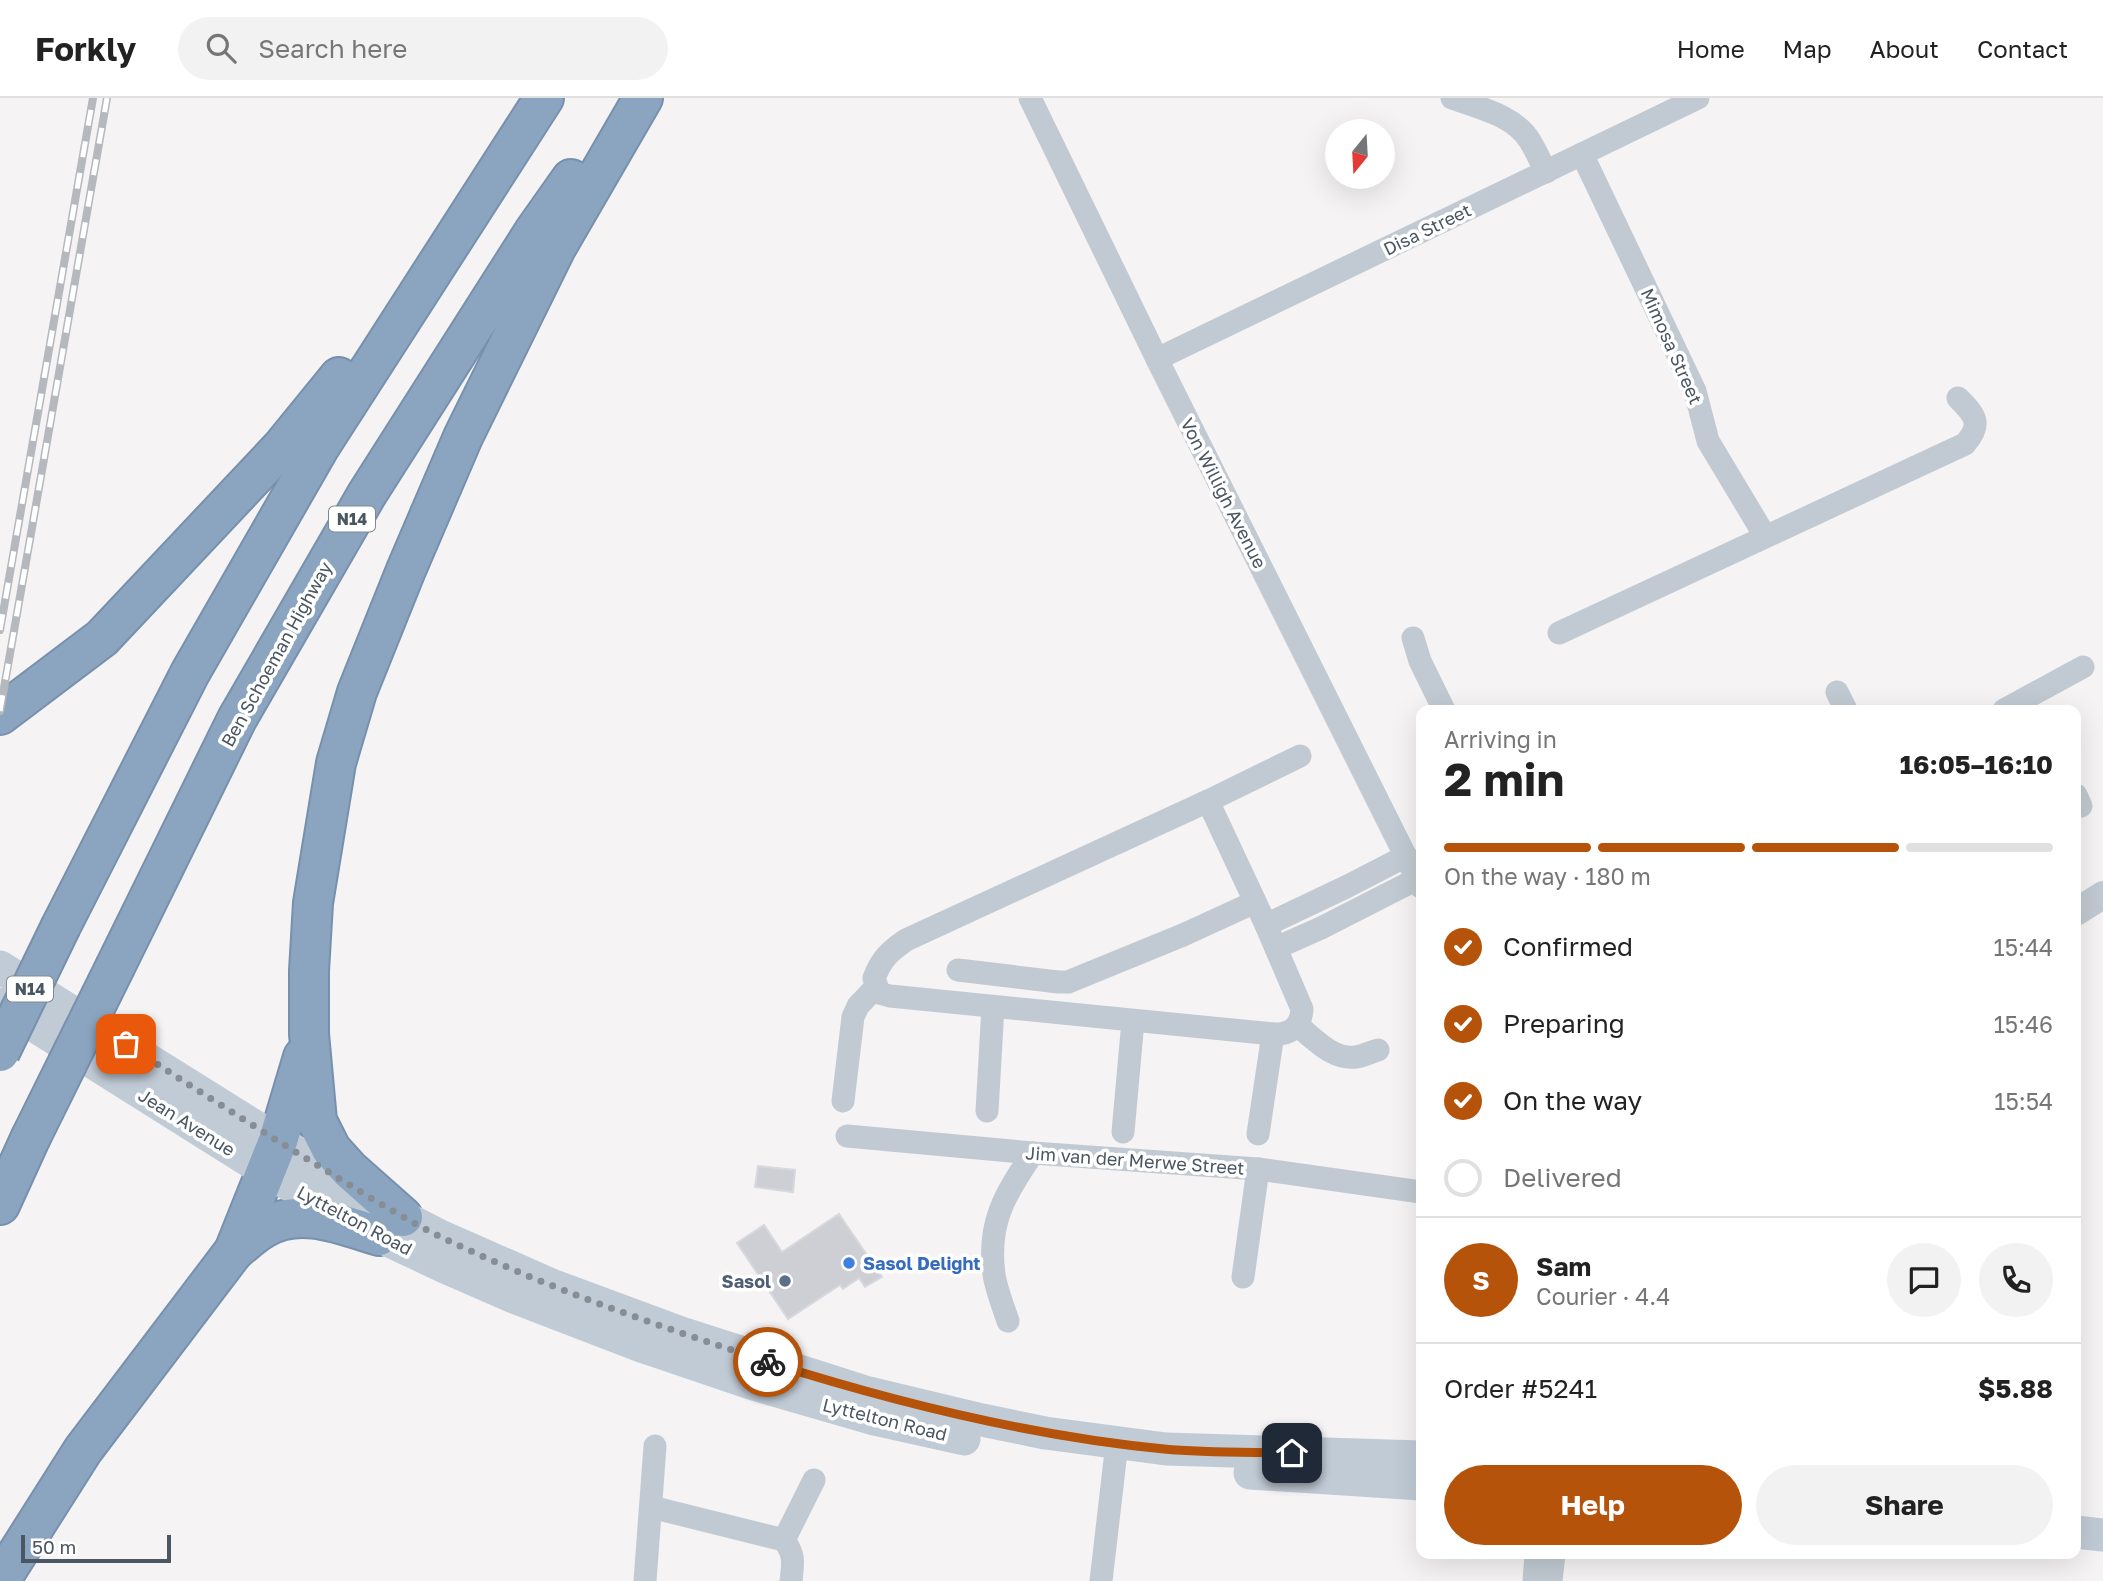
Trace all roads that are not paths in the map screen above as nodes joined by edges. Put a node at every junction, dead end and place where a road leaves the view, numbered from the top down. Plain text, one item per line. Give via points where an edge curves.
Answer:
1 (536, 98) edge
2 (544, 98) edge
3 (629, 98) edge
4 (643, 98) edge
5 (1030, 98) edge
6 (1452, 98) edge
7 (1698, 98) edge
8 (1582, 154) junction
9 (1546, 172) junction
10 (1157, 359) junction
11 (1958, 398) dead end
12 (1765, 536) junction
13 (1559, 633) dead end
14 (1413, 638) dead end
15 (2083, 667) dead end
16 (1442, 705) edge
17 (2028, 705) edge
18 (0, 715) edge
19 (1300, 756) dead end
20 (1208, 801) junction
21 (1406, 856) junction
22 (1416, 877) edge
23 (1416, 884) edge
24 (2103, 895) edge
25 (1255, 902) junction
26 (2081, 909) edge
27 (1266, 925) junction
28 (1276, 948) junction
29 (0, 967) edge
30 (958, 970) dead end
31 (876, 987) junction
32 (0, 1004) edge
33 (993, 1007) junction
34 (1133, 1021) junction
35 (1298, 1026) junction
36 (309, 1034) junction
37 (1273, 1034) junction
38 (1378, 1050) dead end
39 (0, 1052) edge
40 (843, 1101) dead end
41 (987, 1111) dead end
42 (1123, 1132) dead end
43 (1258, 1134) dead end
44 (847, 1136) dead end
45 (1033, 1153) junction
46 (272, 1157) junction
47 (1258, 1169) junction
48 (1416, 1191) edge
49 (0, 1205) edge
50 (391, 1226) junction
51 (234, 1251) junction
52 (1243, 1277) dead end
53 (1008, 1321) dead end
54 (655, 1446) dead end
55 (1116, 1453) junction
56 (1416, 1457) edge
57 (814, 1480) dead end
58 (1416, 1483) edge
59 (651, 1507) junction
60 (2081, 1533) edge
61 (2103, 1535) edge
62 (783, 1541) junction
63 (2081, 1553) edge
64 (2103, 1555) edge
65 (1536, 1559) edge
66 (1553, 1559) edge
67 (0, 1581) edge
68 (645, 1581) edge
69 (791, 1581) edge
70 (1101, 1581) edge
71 (1534, 1581) edge
72 (1551, 1581) edge

1 - 18 highway via 369,341 282,447 102,638
2 - 39 highway, N14, bridge via 318,448 190,673
3 - 49 highway, Ben Schoeman Highway / N14, bridge via 535,230 367,494 237,719
4 - 36 highway via 556,248 463,438 357,692 336,762 313,903
5 - 10 street, Von Willigh Avenue
6 - 9 street via 1513,123 1530,140
7 - 8 street, Disa Street
8 - 9 street, Disa Street
8 - 12 street, Mimosa Street via 1695,391 1708,441
9 - 10 street, Disa Street
10 - 21 street, Von Willigh Avenue
11 - 12 street via 1972,412 1976,424 1965,444
12 - 13 street
14 - 16 street
15 - 17 street
19 - 20 street
20 - 25 street
20 - 31 street via 906,940 881,961 874,978
21 - 22 street, Von Willigh Avenue
21 - 27 street
23 - 28 street
24 - 26 street
25 - 27 street
25 - 30 street via 1068,982
27 - 28 street
28 - 35 street via 1302,1009
29 - 46 main road, Jean Avenue
31 - 33 street via 890,996
31 - 40 street via 853,1017
32 - 46 main road, Jean Avenue
33 - 34 street
33 - 41 street
34 - 37 street
34 - 42 street
35 - 37 street
35 - 38 street via 1332,1053 1345,1057
36 - 46 highway
36 - 50 highway via 317,1121 331,1149
37 - 43 street
44 - 45 street, Jim van der Merwe Street
45 - 47 street, Jim van der Merwe Street
45 - 53 street via 1004,1198 992,1241 994,1276
46 - 50 main road, Lyttelton Road
46 - 51 highway
47 - 48 street, Jim van der Merwe Street
47 - 52 street
50 - 51 highway via 286,1220 264,1227
50 - 55 main road, Lyttelton Road via 439,1235 554,1286 799,1372
51 - 67 highway via 83,1450
54 - 59 street
55 - 56 main road, Lyttelton Road via 1166,1449
55 - 58 main road, Lyttelton Road
55 - 70 street
57 - 62 street
59 - 62 street
59 - 68 street
60 - 61 main road
62 - 69 street via 792,1551
63 - 64 main road
65 - 71 street
66 - 72 street

